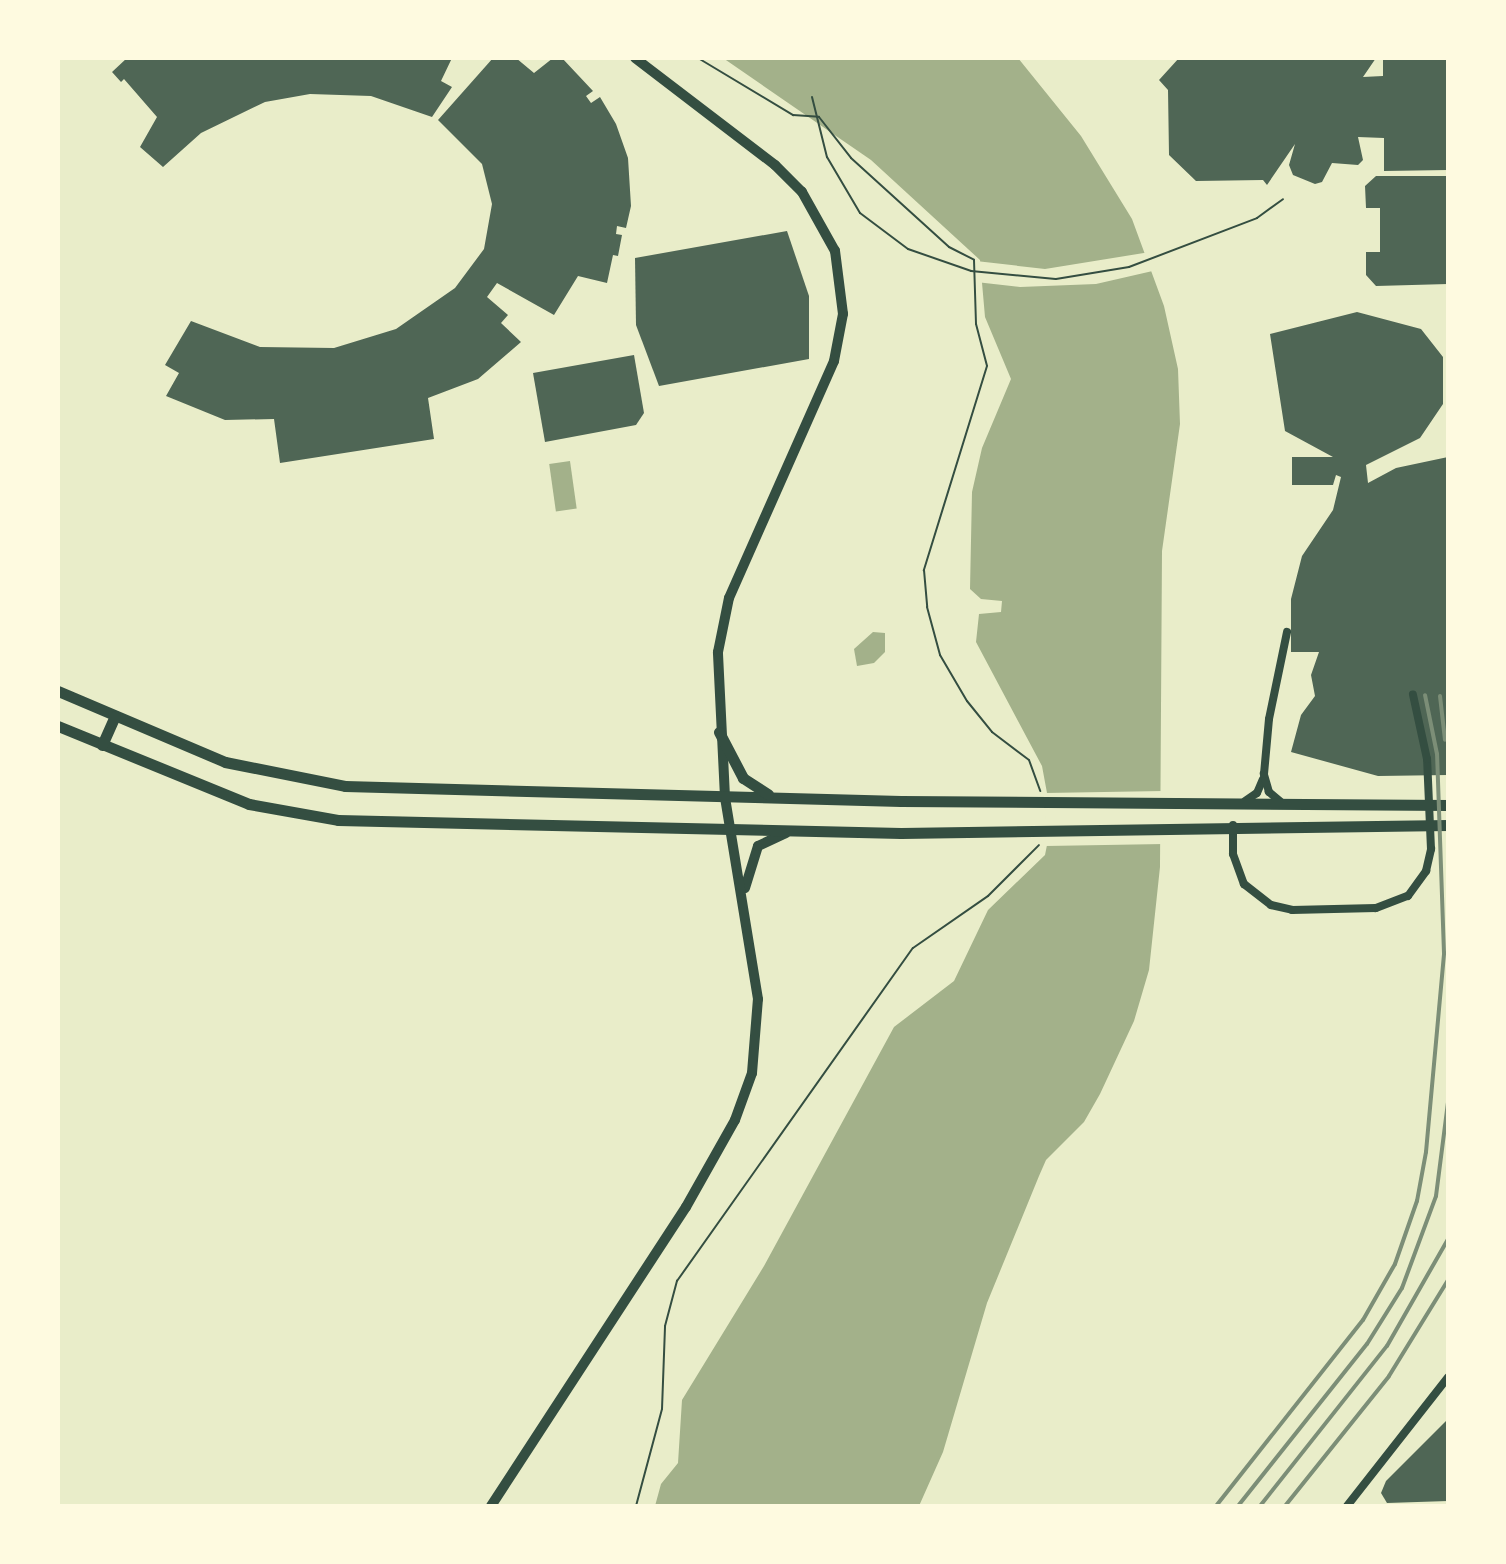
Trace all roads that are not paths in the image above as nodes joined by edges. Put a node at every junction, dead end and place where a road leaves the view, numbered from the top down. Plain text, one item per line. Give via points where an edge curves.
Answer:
1 (635, 58) edge
2 (1287, 632) dead end
3 (58, 691) edge
4 (1413, 695) dead end
5 (115, 716) junction
6 (58, 726) edge
7 (719, 732) junction
8 (102, 745) junction
9 (1264, 774) junction
10 (725, 797) junction
11 (787, 798) junction
12 (1243, 802) junction
13 (1287, 804) junction
14 (1448, 805) edge
15 (1233, 825) junction
16 (1448, 825) edge
17 (731, 830) junction
18 (800, 831) junction
19 (744, 902) junction
20 (1448, 1377) edge
21 (491, 1506) edge
22 (1347, 1506) edge

1 - 7 street via 775,165 802,192 828,234 843,286 834,361 724,615 718,652
2 - 9 street
3 - 5 main road
4 - 15 street via 1427,759 1431,849 1426,871 1408,896 1376,908 1271,905 1244,884 1233,854
5 - 8 main road
5 - 10 main road via 225,762 317,783
6 - 8 main road
7 - 10 street
7 - 11 main road via 750,787
8 - 17 main road via 249,804 338,820
9 - 12 street via 1257,793
9 - 13 street via 1272,796
10 - 11 main road
10 - 17 street
11 - 12 main road
12 - 13 main road
13 - 14 main road
15 - 16 main road
15 - 18 main road
17 - 18 main road
17 - 19 street
18 - 19 street via 773,836 758,846
19 - 21 street via 759,1019 742,1103 621,1312
20 - 22 street

